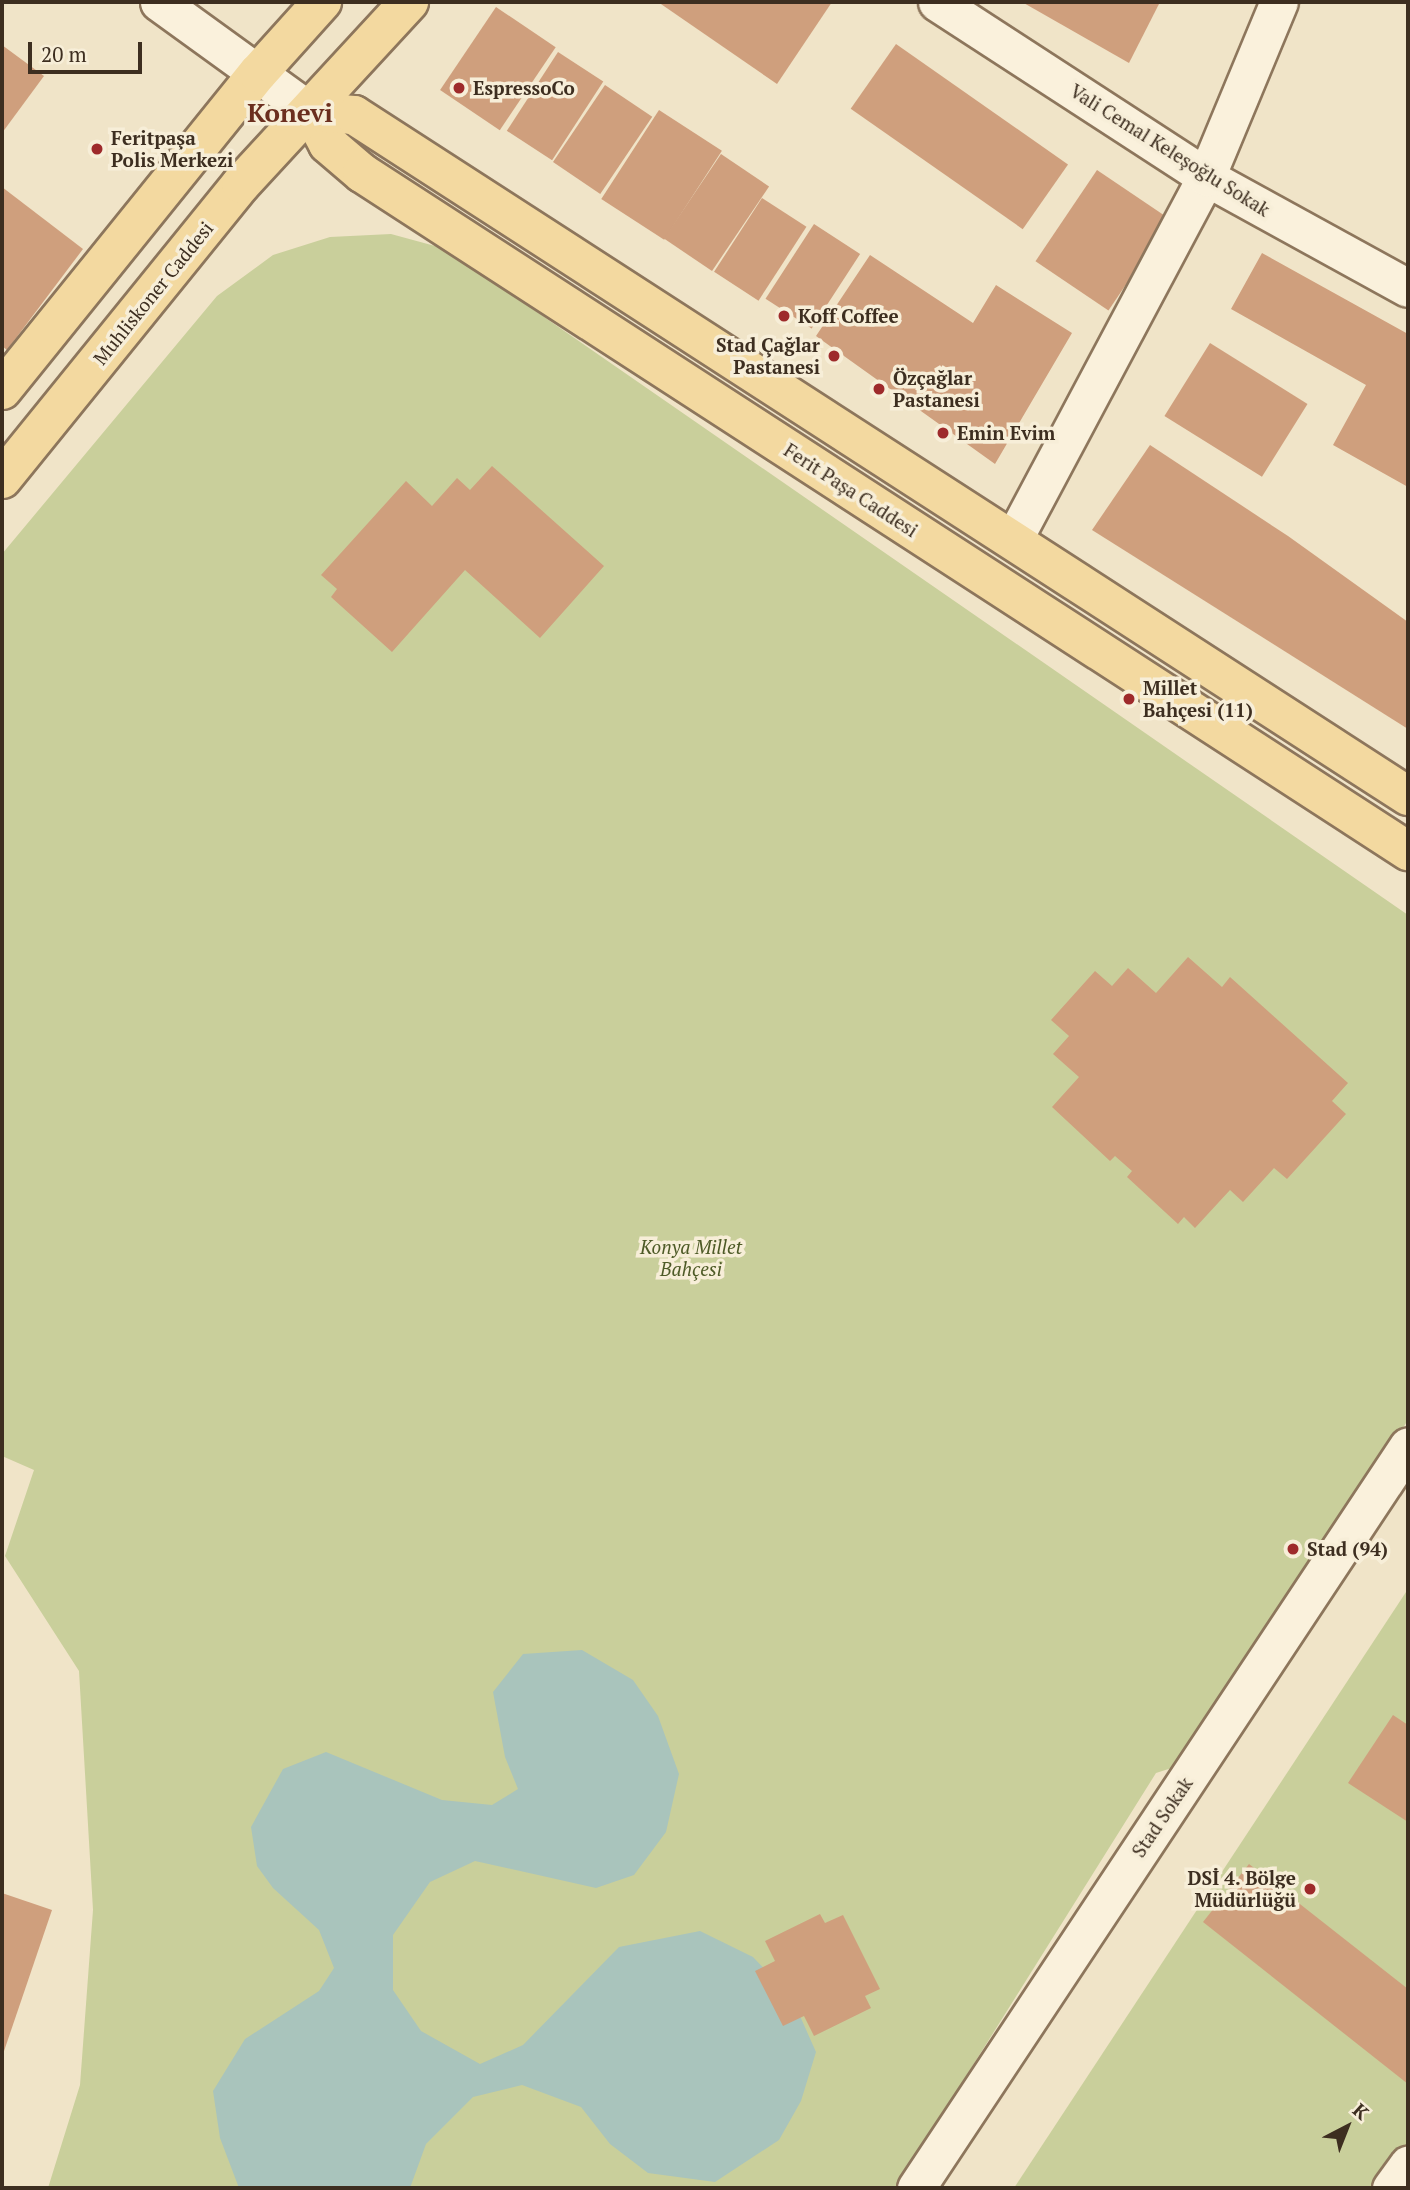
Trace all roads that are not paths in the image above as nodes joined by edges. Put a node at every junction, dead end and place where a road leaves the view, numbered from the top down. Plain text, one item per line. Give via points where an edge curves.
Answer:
1 (159, 2) edge
2 (322, 2) edge
3 (409, 2) edge
4 (937, 2) edge
5 (1279, 2) edge
6 (258, 74) junction
7 (311, 111) junction
8 (1206, 177) junction
9 (1408, 288) edge
10 (3, 387) edge
11 (2, 479) edge
12 (1013, 540) junction
13 (1408, 796) edge
14 (1408, 850) edge
15 (1408, 1446) edge
16 (1408, 2165) edge
17 (916, 2188) edge
18 (1391, 2188) edge

1 - 6 street, Ferit Paşa Caddesi
2 - 6 main road
3 - 7 main road, Muhliskoner Caddesi
4 - 8 street, Vali Cemal Keleşoğlu Sokak
5 - 8 street
6 - 7 street, Ferit Paşa Caddesi
6 - 10 main road
7 - 11 main road, Muhliskoner Caddesi via 242,184
7 - 12 main road, Ferit Paşa Caddesi via 354,115
7 - 14 main road, Ferit Paşa Caddesi via 328,144 362,173
8 - 9 street, Vali Cemal Keleşoğlu Sokak
8 - 12 street
12 - 13 main road, Ferit Paşa Caddesi
15 - 17 street, Stad Sokak
16 - 18 street

